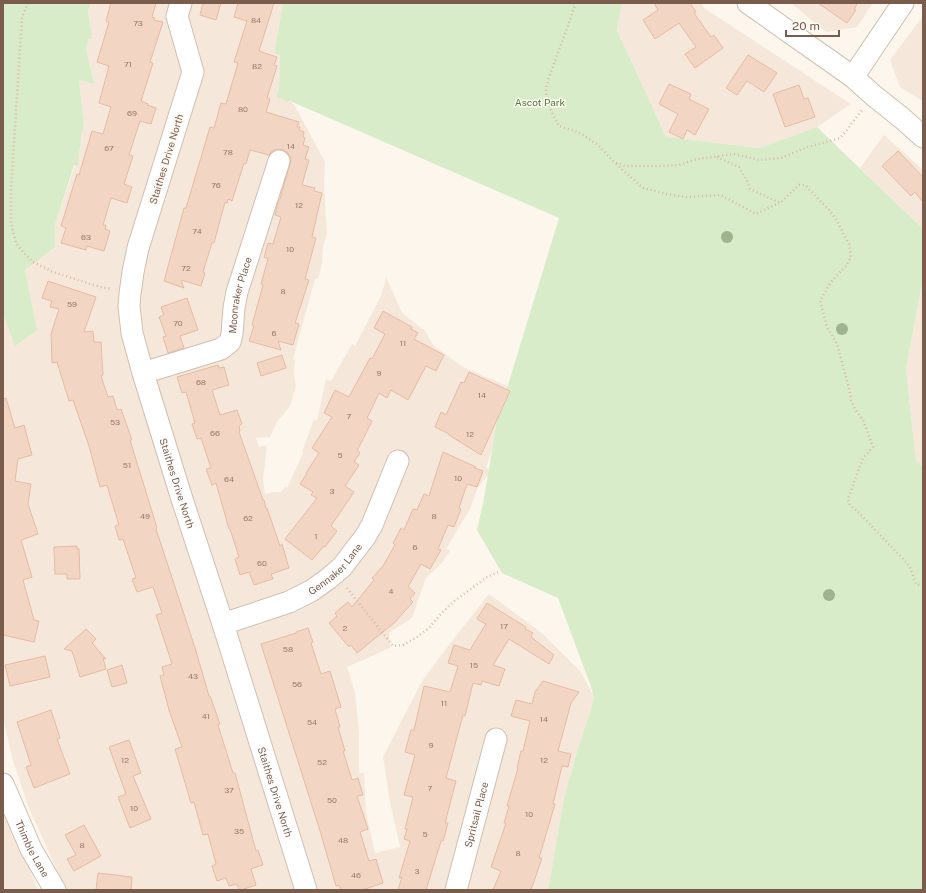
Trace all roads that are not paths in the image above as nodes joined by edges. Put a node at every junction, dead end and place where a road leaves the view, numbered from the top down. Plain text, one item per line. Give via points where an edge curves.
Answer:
1 (181, 3) edge
2 (748, 3) edge
3 (903, 3) edge
4 (853, 77) junction
5 (923, 137) edge
6 (279, 161) dead end
7 (143, 373) junction
8 (398, 461) dead end
9 (223, 624) junction
10 (496, 739) dead end
11 (3, 784) edge
12 (55, 890) edge
13 (306, 890) edge
14 (456, 890) edge

1 - 7 street, Staithes Drive North via 177,16 193,72 138,248 130,294 132,333
2 - 4 street
3 - 4 street
4 - 5 street
6 - 7 street, Moonraker Place via 237,292 230,342 221,350
7 - 9 street, Staithes Drive North
8 - 9 street, Gennaker Lane via 368,531 342,567 311,591 289,602
9 - 13 street, Staithes Drive North
10 - 14 street, Spritsail Place
11 - 12 street, Thimble Lane via 31,849

